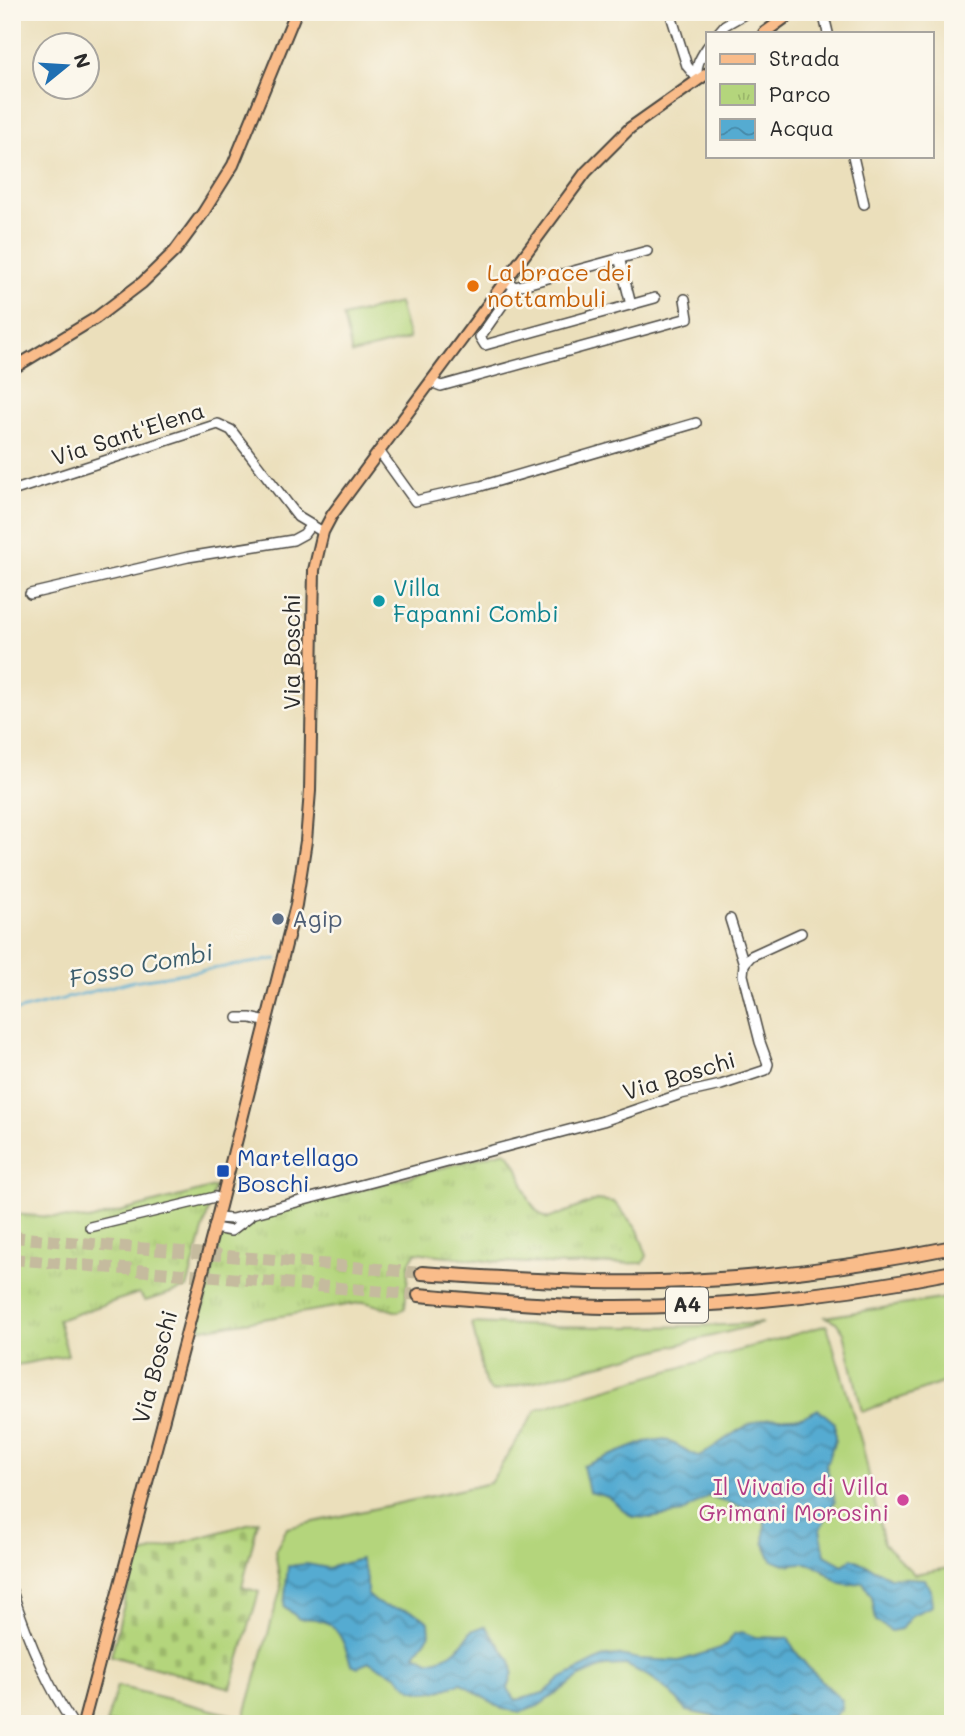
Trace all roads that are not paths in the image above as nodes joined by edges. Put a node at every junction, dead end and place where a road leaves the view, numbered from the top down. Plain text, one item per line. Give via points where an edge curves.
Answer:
1 (296, 12) edge
2 (670, 12) edge
3 (748, 12) edge
4 (793, 12) edge
5 (824, 12) edge
6 (719, 32) edge
7 (765, 32) edge
8 (828, 32) edge
9 (706, 49) edge
10 (703, 76) edge
11 (853, 158) edge
12 (863, 204) dead end
13 (647, 251) dead end
14 (619, 257) junction
15 (510, 284) junction
16 (655, 298) dead end
17 (685, 299) dead end
18 (631, 305) junction
19 (12, 369) edge
20 (431, 382) junction
21 (696, 423) dead end
22 (379, 452) junction
23 (12, 491) edge
24 (310, 526) junction
25 (323, 532) junction
26 (30, 594) dead end
27 (730, 919) dead end
28 (802, 933) dead end
29 (744, 964) junction
30 (237, 1018) dead end
31 (267, 1021) junction
32 (222, 1199) junction
33 (216, 1223) junction
34 (90, 1227) dead end
35 (953, 1247) edge
36 (953, 1272) edge
37 (422, 1273) tunnel mouth
38 (419, 1295) tunnel mouth
39 (12, 1591) edge
40 (73, 1724) edge
41 (83, 1724) edge

1 - 19 main road via 233,165 175,251 96,318
2 - 10 street via 687,66
3 - 6 street
4 - 7 main road
5 - 8 street
9 - 10 street via 696,69
10 - 15 main road, Via Boschi via 640,120 603,153 570,192
11 - 12 street
13 - 14 street
14 - 15 street
14 - 18 street
15 - 18 street, Via Boschi via 483,328 480,337 485,345
15 - 20 main road, Via Boschi
16 - 18 street, Via Boschi
17 - 20 street via 688,318 441,386
20 - 22 main road, Via Boschi
21 - 22 street via 415,501
22 - 25 main road, Via Boschi
23 - 24 street, Via Sant'Elena via 218,424 231,430 298,517
24 - 25 street
24 - 26 street via 293,540 188,557
25 - 31 main road, Via Boschi via 314,574 306,841 296,905
27 - 29 street, Via Boschi
28 - 29 street
29 - 33 street, Via Boschi via 766,1070 603,1121
30 - 31 street
31 - 32 main road, Via Boschi
32 - 33 main road, Via Boschi
32 - 34 street
33 - 41 main road, Via Boschi
35 - 37 highway, A4 via 823,1270 685,1281 530,1280
36 - 38 highway, A4 via 823,1293 682,1306 604,1307
39 - 40 street via 48,1679

